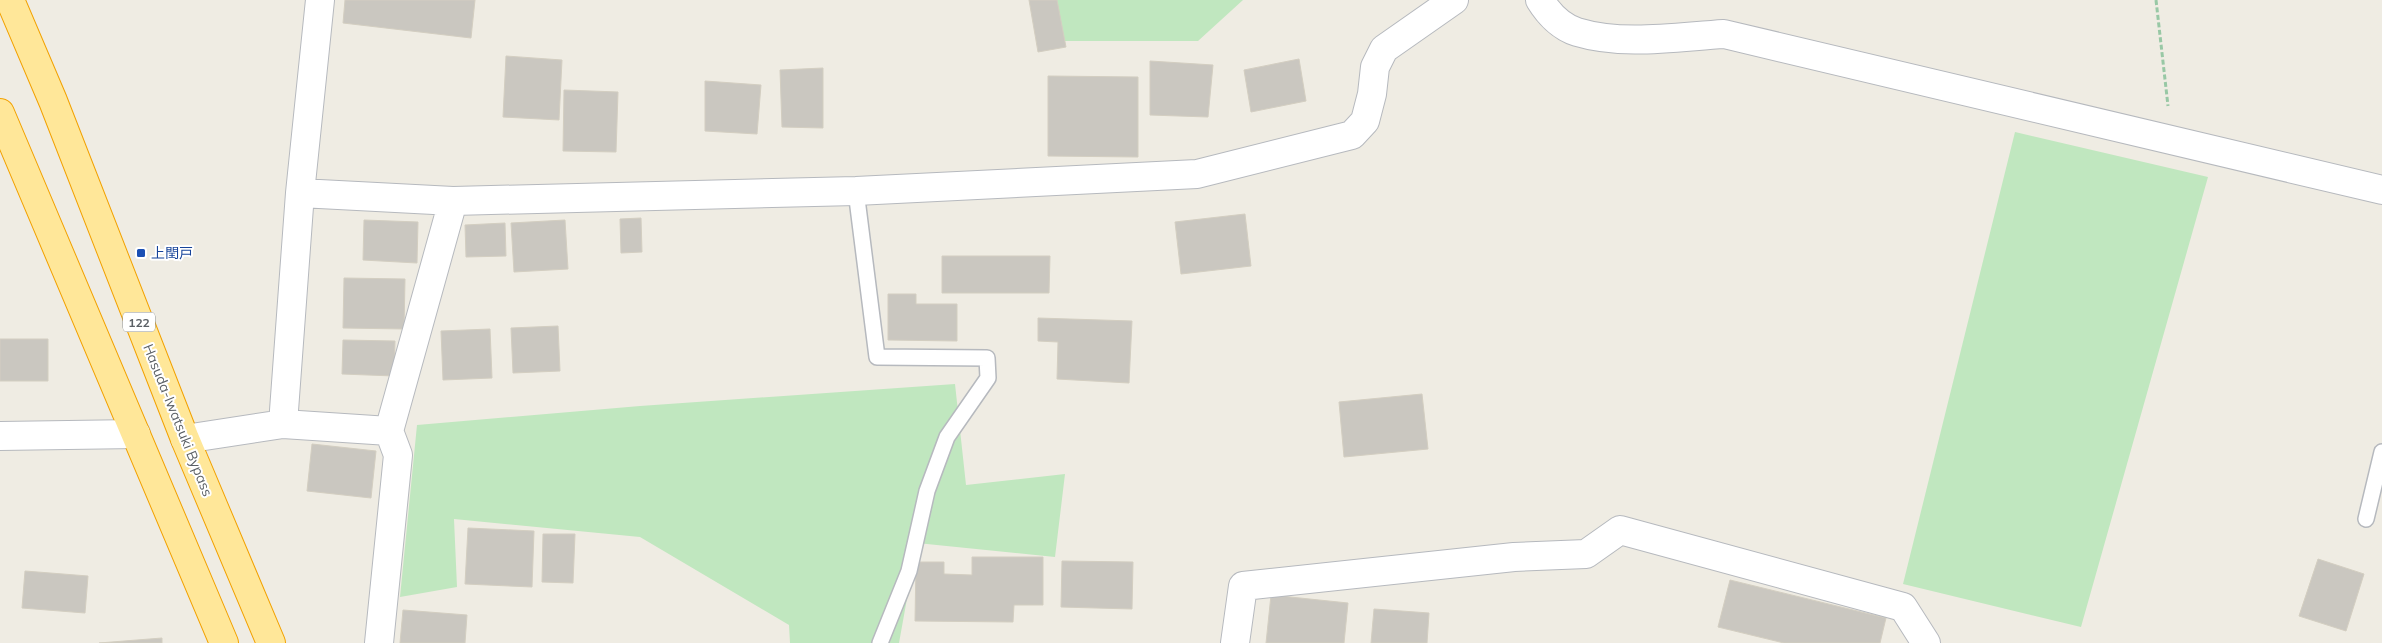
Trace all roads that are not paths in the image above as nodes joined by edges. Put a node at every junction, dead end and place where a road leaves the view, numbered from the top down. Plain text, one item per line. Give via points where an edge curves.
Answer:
1 (10, 0) edge
2 (320, 0) edge
3 (1454, 0) edge
4 (1540, 0) edge
5 (0, 113) edge
6 (2382, 190) edge
7 (856, 191) junction
8 (300, 193) junction
9 (453, 201) junction
10 (284, 424) junction
11 (389, 431) junction
12 (136, 434) junction
13 (0, 436) edge
14 (185, 439) junction
15 (2382, 452) edge
16 (2366, 519) dead end
17 (224, 643) edge
18 (271, 643) edge
19 (379, 643) edge
20 (880, 643) edge
21 (1235, 643) edge
22 (1926, 643) edge

1 - 14 highway, Hasuda-Iwatsuki Bypass / 122 via 53,101
2 - 8 street
3 - 7 street via 1384,49 1375,66 1365,121 1352,135 1197,174
4 - 6 street via 1549,14 1576,32 1626,40 1724,34
5 - 12 highway
7 - 9 street
7 - 20 lane via 877,357 987,358 988,378 947,437 927,491 909,571
8 - 9 street
8 - 10 street
9 - 11 street
10 - 11 street
10 - 14 street
11 - 19 street via 398,455
12 - 13 street
12 - 17 highway
14 - 18 highway, Hasuda-Iwatsuki Bypass / 122
15 - 16 lane
21 - 22 street via 1243,586 1514,557 1586,554 1620,530 1903,607

